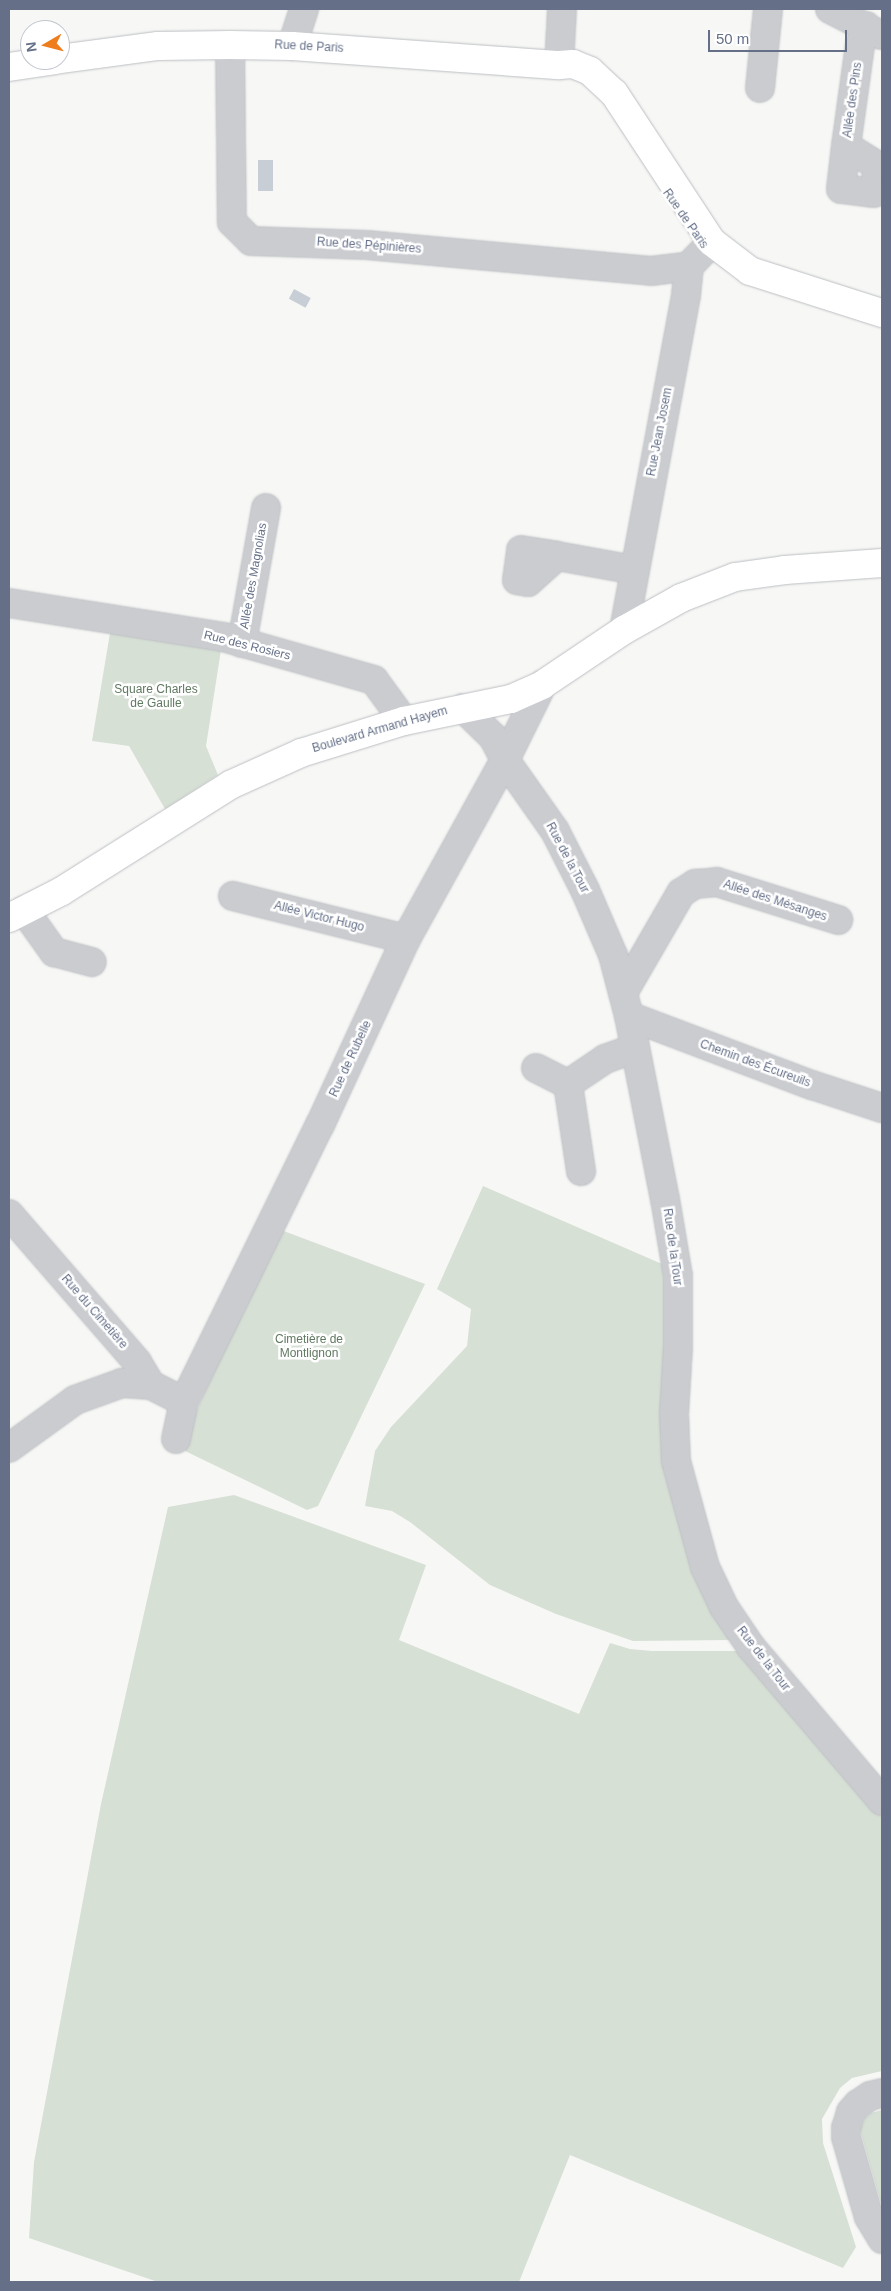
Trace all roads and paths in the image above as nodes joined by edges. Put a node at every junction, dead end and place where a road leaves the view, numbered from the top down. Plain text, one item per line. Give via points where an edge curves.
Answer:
1 (304, 9) edge
2 (562, 9) edge
3 (768, 9) edge
4 (830, 9) edge
5 (877, 26) edge
6 (230, 45) junction
7 (292, 46) junction
8 (70, 58) edge
9 (559, 65) junction
10 (760, 88) dead end
11 (846, 146) dead end
12 (702, 252) junction
13 (882, 313) edge
14 (882, 328) edge
15 (266, 508) dead end
16 (557, 556) dead end
17 (882, 563) edge
18 (635, 570) junction
19 (9, 603) edge
20 (624, 630) junction
21 (242, 643) junction
22 (542, 685) junction
23 (463, 708) junction
24 (404, 721) junction
25 (505, 760) junction
26 (233, 896) dead end
27 (16, 914) edge
28 (838, 920) dead end
29 (406, 939) junction
30 (92, 962) dead end
31 (626, 1004) junction
32 (635, 1048) junction
33 (536, 1068) dead end
34 (568, 1084) junction
35 (882, 1108) edge
36 (582, 1171) dead end
37 (9, 1214) edge
38 (151, 1385) junction
39 (184, 1402) junction
40 (176, 1439) dead end
41 (9, 1448) edge
42 (882, 1800) edge
43 (882, 2094) edge
44 (882, 2238) edge

1 - 7 street
2 - 9 street
3 - 10 street
4 - 5 street
5 - 11 street, Allée des Pins via 860,45
6 - 7 main road, Rue de Paris
6 - 8 main road, Rue de Paris via 158,46
6 - 12 street, Rue des Pépinières via 232,222 251,240 367,244 651,270
7 - 9 main road, Rue de Paris
9 - 12 main road, Rue de Paris via 573,64 590,71 614,93
12 - 13 main road, Rue de Paris via 750,271
12 - 14 main road, Rue de Paris via 729,272 768,293
12 - 18 street, Rue Jean Josem via 684,305
15 - 21 street, Allée des Magnolias
16 - 18 street
17 - 20 main road, Boulevard Armand Hayem via 735,577 682,598
18 - 20 street, Rue Jean Josem
19 - 21 street, Rue des Rosiers via 223,637
20 - 22 main road, Boulevard Armand Hayem
21 - 24 street, Rue des Rosiers via 374,680
22 - 23 main road, Boulevard Armand Hayem via 511,699
22 - 25 street, Rue de Rubelle
23 - 24 main road, Boulevard Armand Hayem
23 - 25 street, Rue de la Tour via 493,737
24 - 27 main road, Boulevard Armand Hayem via 302,753 230,785 62,891
25 - 29 street, Rue de Rubelle
25 - 31 street, Rue de la Tour via 555,831 585,890 613,955
26 - 29 street, Allée Victor Hugo
27 - 30 street via 54,952
28 - 31 street, Allée des Mésanges via 717,882 695,884 681,893
29 - 39 street, Rue de Rubelle via 320,1125
31 - 32 street, Rue de la Tour
31 - 35 street, Chemin des Écureuils via 812,1085
32 - 34 street via 604,1059
32 - 42 street, Rue de la Tour via 678,1276 674,1414 676,1461 705,1567 724,1607 750,1647
33 - 34 street
34 - 36 street
37 - 38 street, Rue du Cimetière via 137,1362
38 - 39 street
38 - 41 street via 122,1383 75,1400
39 - 40 street, Rue de Rubelle
43 - 44 street via 870,2096 858,2104 851,2112 846,2128 869,2217

